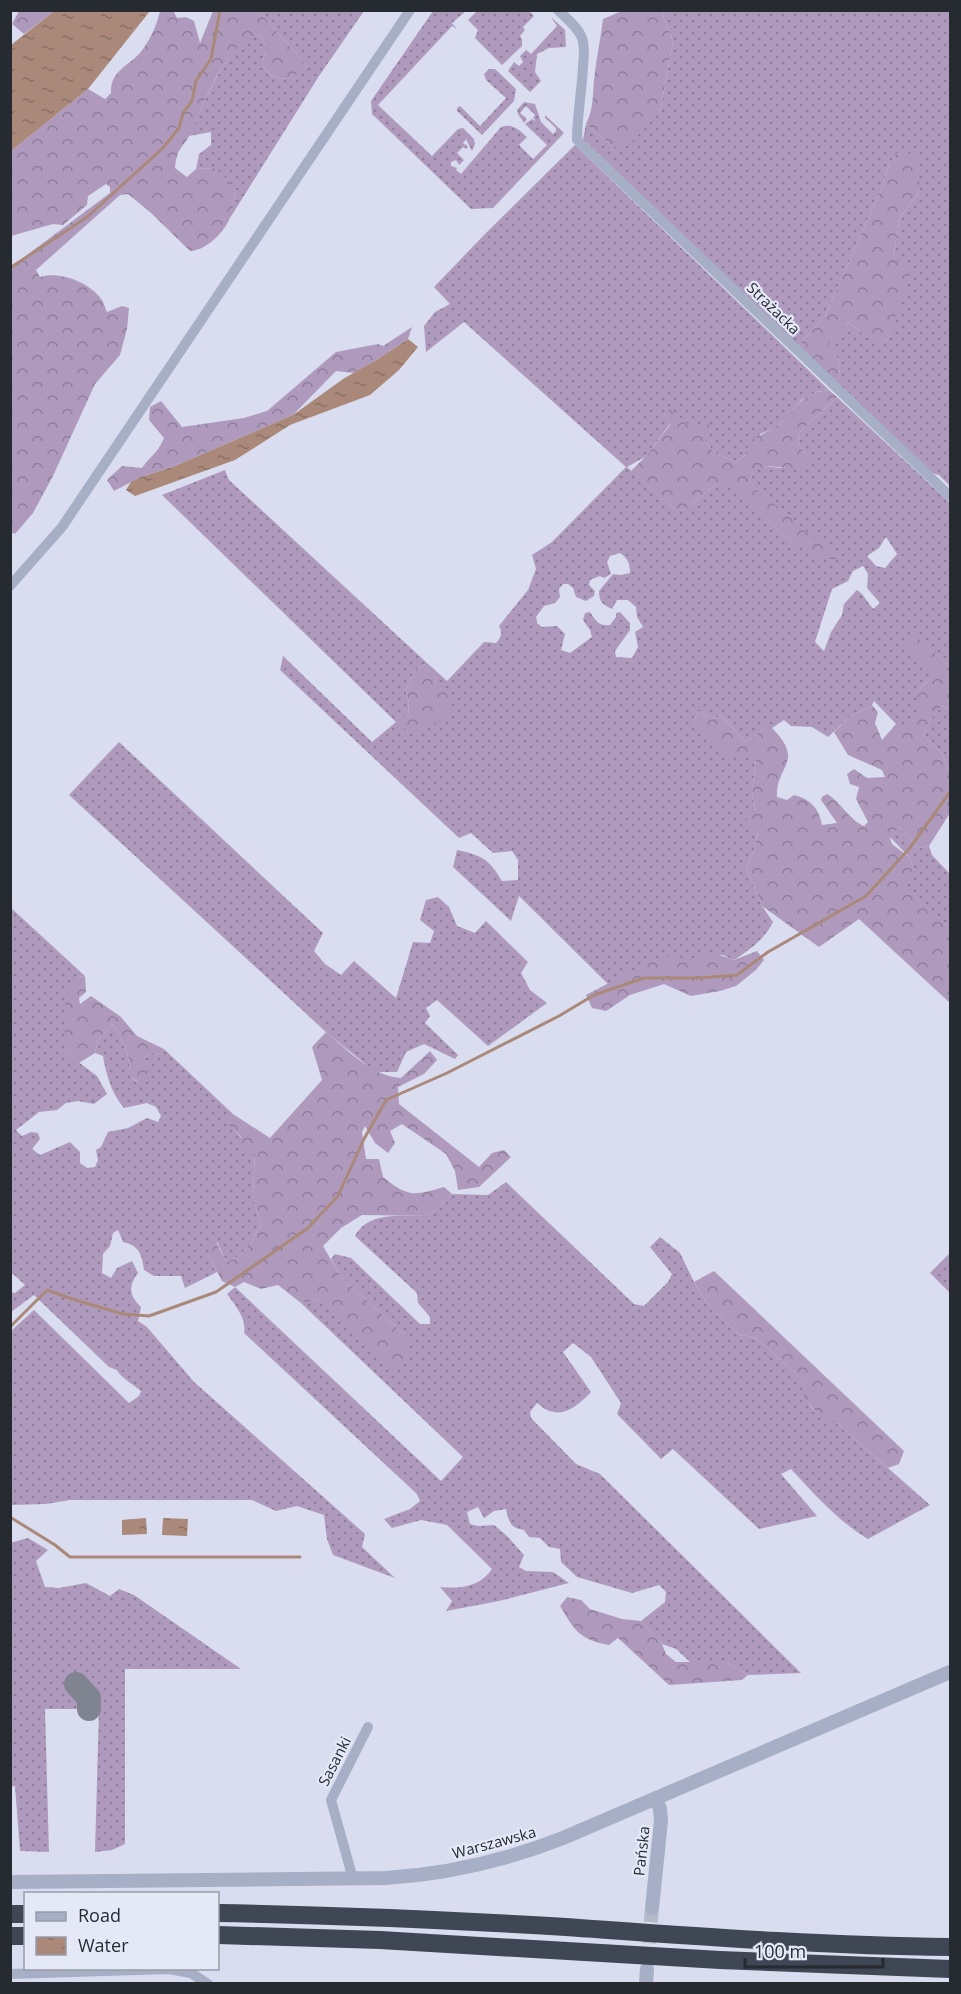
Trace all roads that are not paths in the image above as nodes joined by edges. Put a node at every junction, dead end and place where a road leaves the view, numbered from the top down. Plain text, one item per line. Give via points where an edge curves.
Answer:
1 (410, 10) edge
2 (558, 10) edge
3 (951, 496) edge
4 (10, 586) edge
5 (951, 1672) edge
6 (368, 1727) dead end
7 (656, 1798) junction
8 (353, 1879) junction
9 (10, 1882) edge
10 (652, 1908) tunnel mouth
11 (219, 1913) edge
12 (219, 1935) edge
13 (951, 1947) edge
14 (647, 1969) tunnel mouth
15 (951, 1969) edge
16 (138, 1970) edge
17 (175, 1970) edge
18 (10, 1974) edge
19 (206, 1982) edge
20 (646, 1983) edge

1 - 4 street via 62,527
2 - 3 street, Strażacka via 582,38 584,50 577,140
5 - 7 street, Warszawska
6 - 8 street, Sasanki via 331,1800
7 - 8 street, Warszawska via 500,1860 428,1874
7 - 10 street, Pańska via 661,1821
8 - 9 street, Warszawska
11 - 13 highway via 522,1925 800,1943
12 - 15 highway via 391,1940
14 - 20 street
16 - 18 street
17 - 19 street

